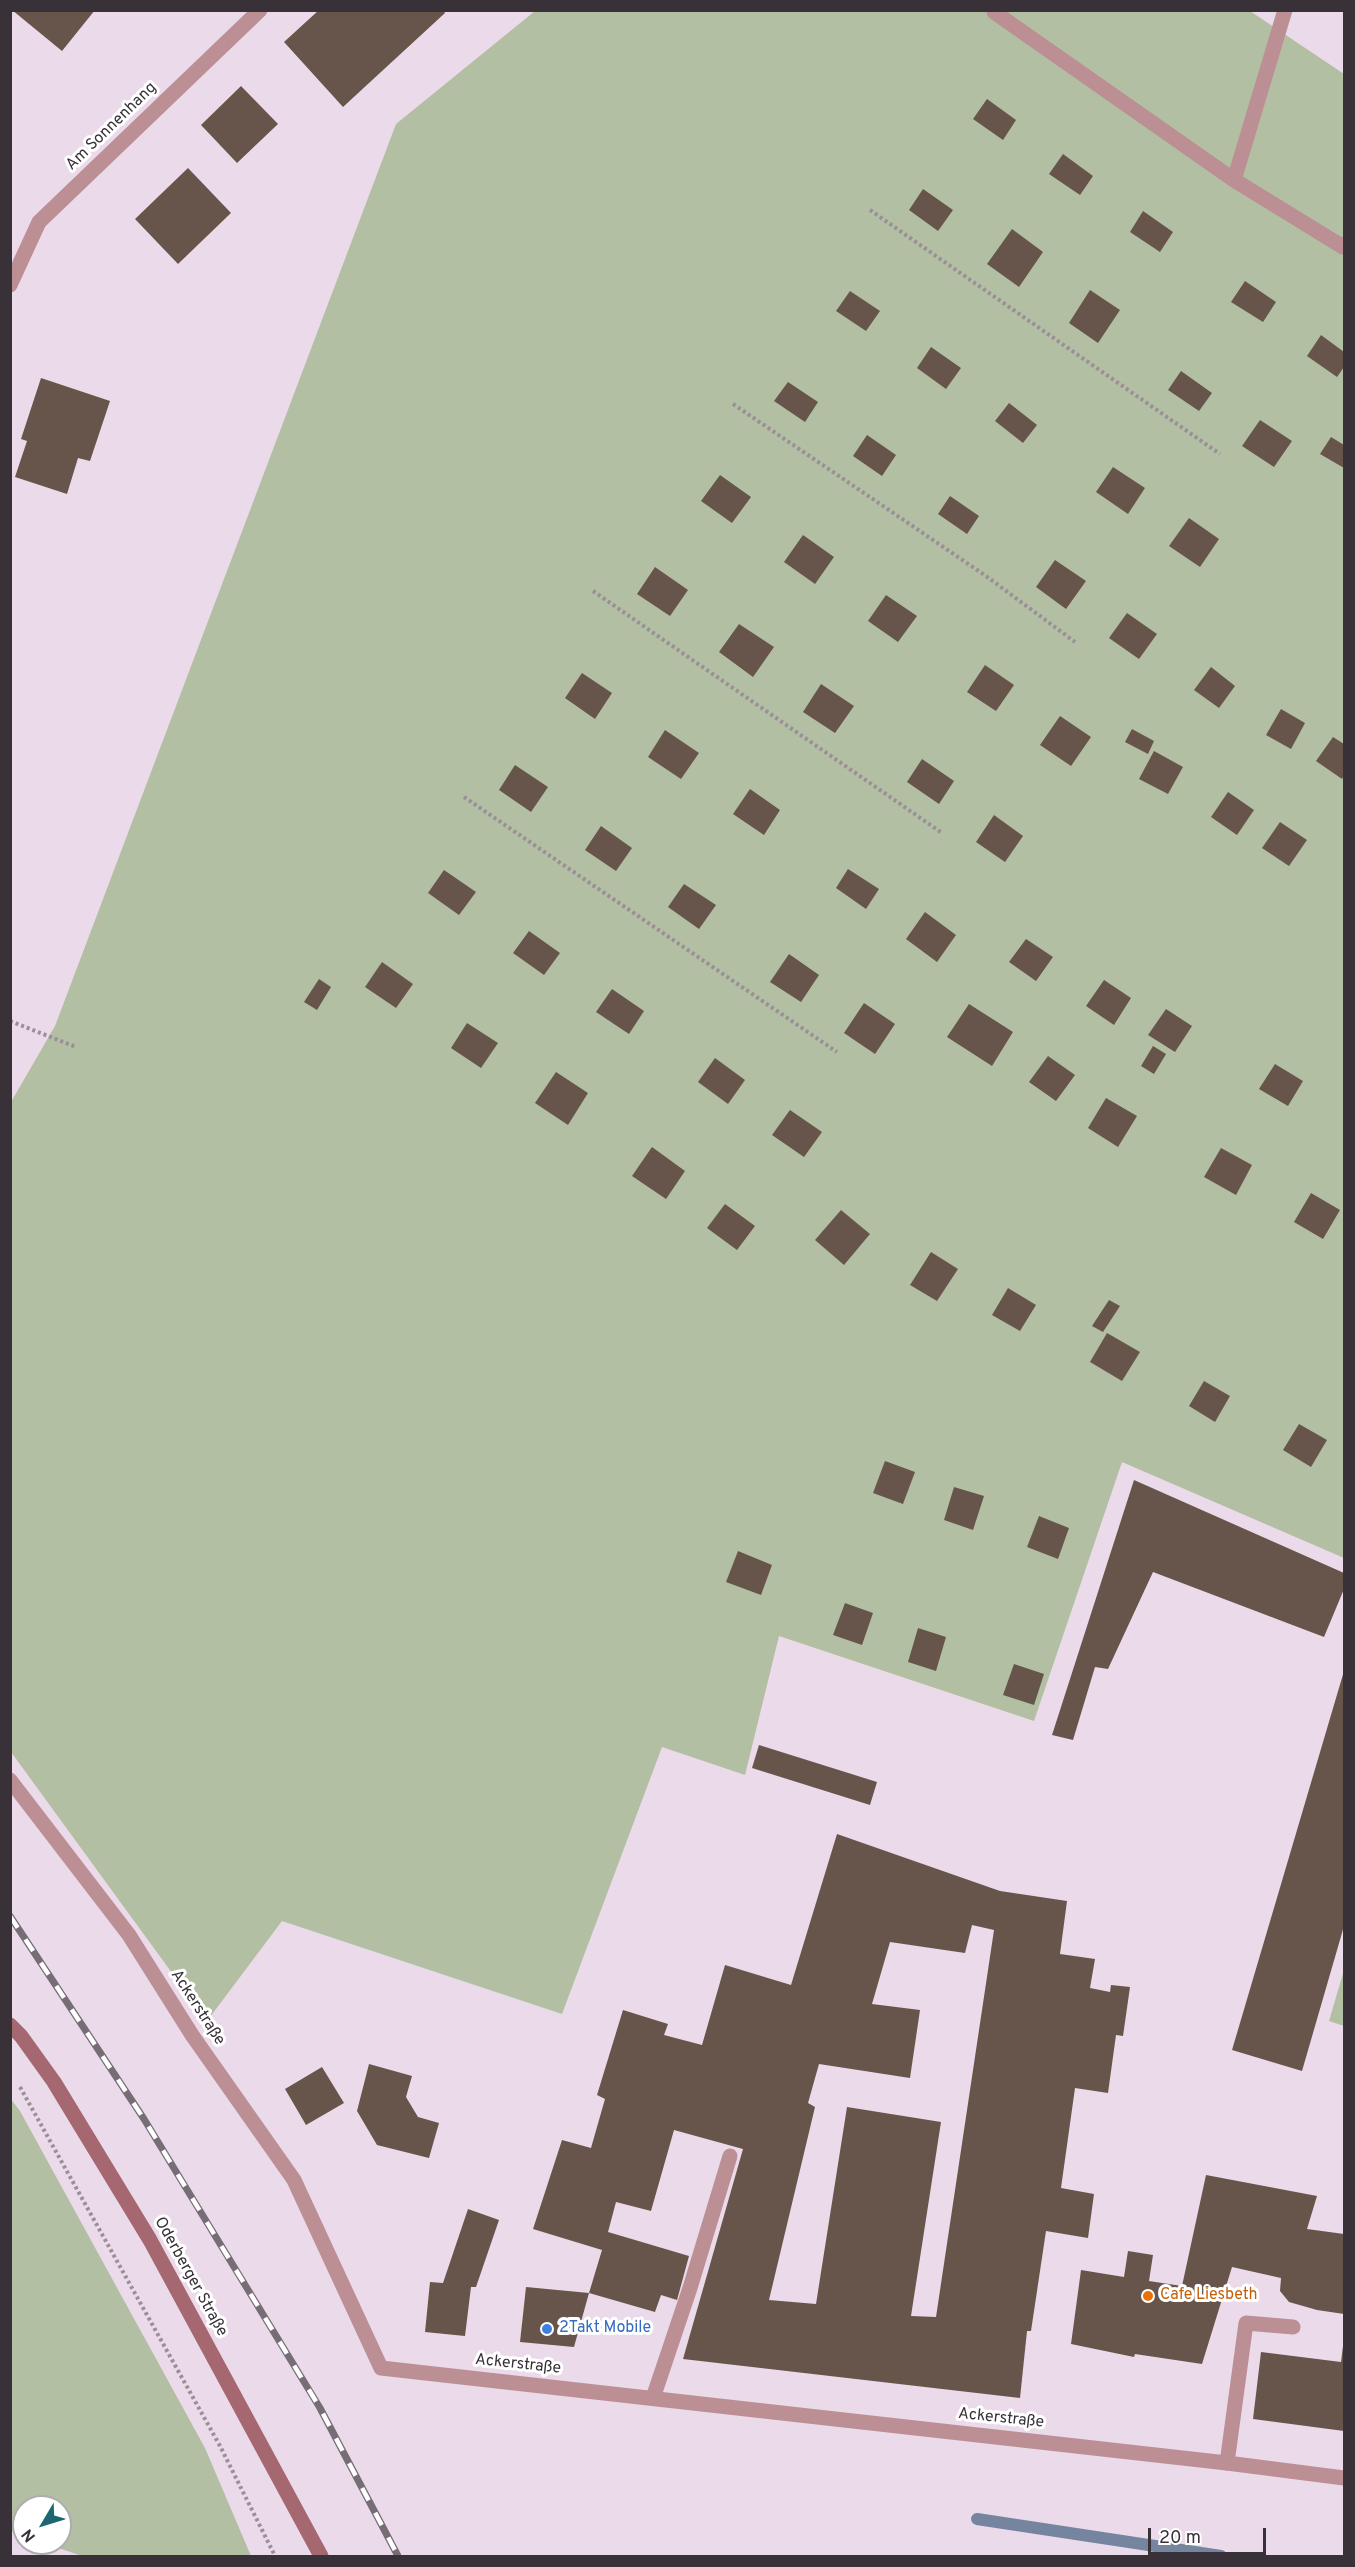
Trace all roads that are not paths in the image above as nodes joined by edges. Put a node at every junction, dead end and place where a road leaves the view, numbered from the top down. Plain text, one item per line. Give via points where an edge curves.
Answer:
1 (260, 10) edge
2 (1285, 10) edge
3 (994, 12) dead end
4 (1234, 180) junction
5 (1344, 244) edge
6 (10, 285) edge
7 (10, 1779) edge
8 (10, 2025) edge
9 (730, 2156) dead end
10 (1293, 2327) dead end
11 (653, 2398) junction
12 (1227, 2463) junction
13 (1344, 2478) edge
14 (321, 2556) edge

1 - 6 street, Am Sonnenhang via 39,222
2 - 4 street
3 - 4 street
4 - 5 street via 1342,247
7 - 11 street, Ackerstraße via 129,1935 192,2035 294,2180 381,2368
8 - 14 main road, Oderberger Straße via 54,2082 150,2240
9 - 11 street
10 - 12 street via 1246,2323
11 - 12 street, Ackerstraße
12 - 13 street, Ackerstraße

